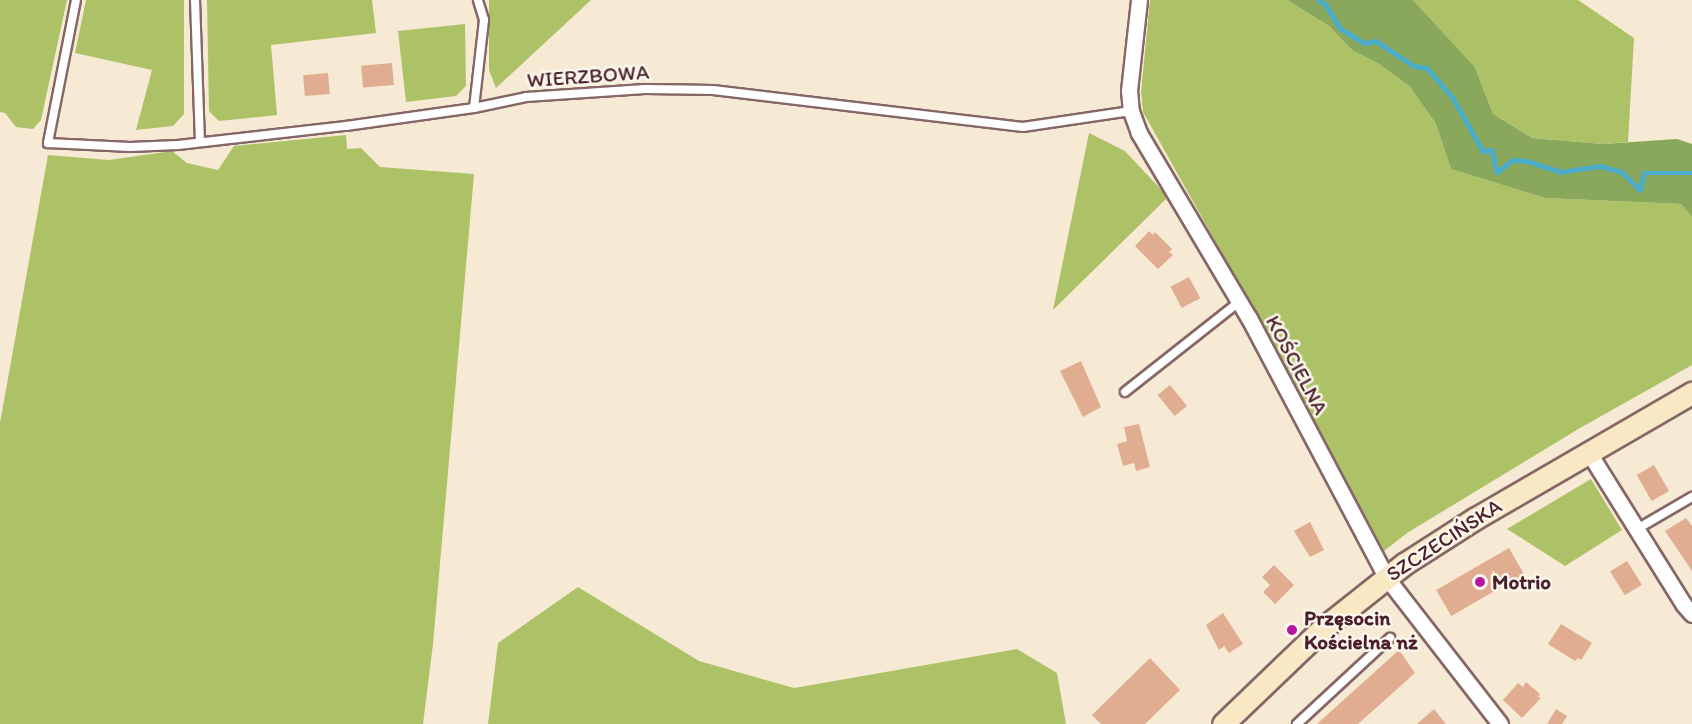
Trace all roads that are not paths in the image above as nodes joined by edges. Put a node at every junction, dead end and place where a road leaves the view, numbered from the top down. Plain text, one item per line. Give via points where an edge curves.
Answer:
1 (76, 0) edge
2 (195, 0) edge
3 (478, 0) edge
4 (1139, 0) edge
5 (474, 108) junction
6 (1131, 111) junction
7 (200, 141) junction
8 (1239, 302) junction
9 (1125, 392) dead end
10 (1692, 393) edge
11 (1589, 453) junction
12 (1692, 497) edge
13 (1637, 529) junction
14 (1386, 577) junction
15 (1692, 614) edge
16 (1390, 638) dead end
17 (1231, 721) edge
18 (1298, 724) edge
19 (1500, 724) edge

1 - 7 lane, WIERZBOWA via 48,143 130,147
2 - 7 lane
3 - 5 lane via 484,20
4 - 6 street, KOŚCIELNA via 1129,90
5 - 6 lane, WIERZBOWA via 526,97 645,89 713,90 1023,127
5 - 7 lane, WIERZBOWA
6 - 8 street, KOŚCIELNA via 1139,133
8 - 9 lane
8 - 14 street, KOŚCIELNA
10 - 11 street, SZCZECIŃSKA
11 - 13 street
11 - 14 street, SZCZECIŃSKA via 1444,537
12 - 13 lane
13 - 15 street
14 - 17 street, SZCZECIŃSKA via 1306,643
14 - 19 street, KOŚCIELNA
16 - 18 lane

